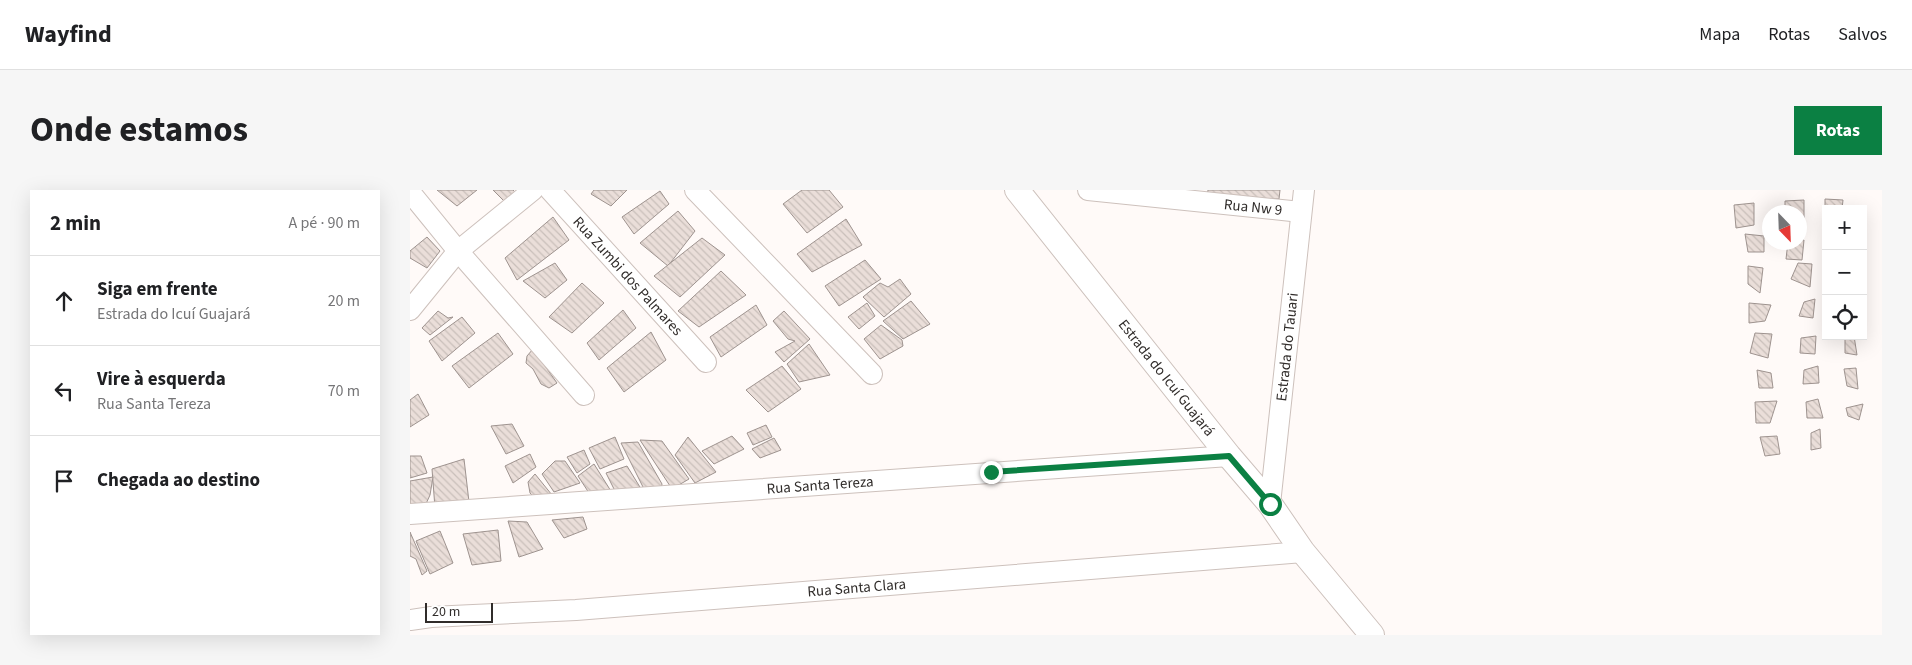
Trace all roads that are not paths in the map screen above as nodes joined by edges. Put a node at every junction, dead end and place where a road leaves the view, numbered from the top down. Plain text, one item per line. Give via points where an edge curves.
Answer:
1 (533, 190) edge
2 (550, 190) edge
3 (695, 190) edge
4 (1017, 190) edge
5 (1088, 190) edge
6 (1304, 190) edge
7 (410, 192) edge
8 (1301, 212) junction
9 (458, 252) junction
10 (410, 310) edge
11 (706, 362) dead end
12 (872, 374) dead end
13 (584, 395) dead end
14 (1229, 456) junction
15 (1270, 504) junction
16 (410, 514) edge
17 (1303, 552) junction
18 (410, 620) edge
19 (1372, 635) edge

1 - 9 street
2 - 11 street, Rua Zumbi dos Palmares
3 - 12 street
4 - 14 street, Estrada do Icuí Guajará
5 - 8 street, Rua Nw 9
6 - 8 street, Estrada do Tauari
7 - 9 street
8 - 15 street, Estrada do Tauari
9 - 10 street
9 - 13 street
14 - 15 street, Estrada do Icuí Guajará
14 - 16 street, Rua Santa Tereza
15 - 17 street, Estrada do Icuí Guajará
17 - 18 street, Rua Santa Clara via 576,610 432,616
17 - 19 street, Estrada do Icuí Guajará

